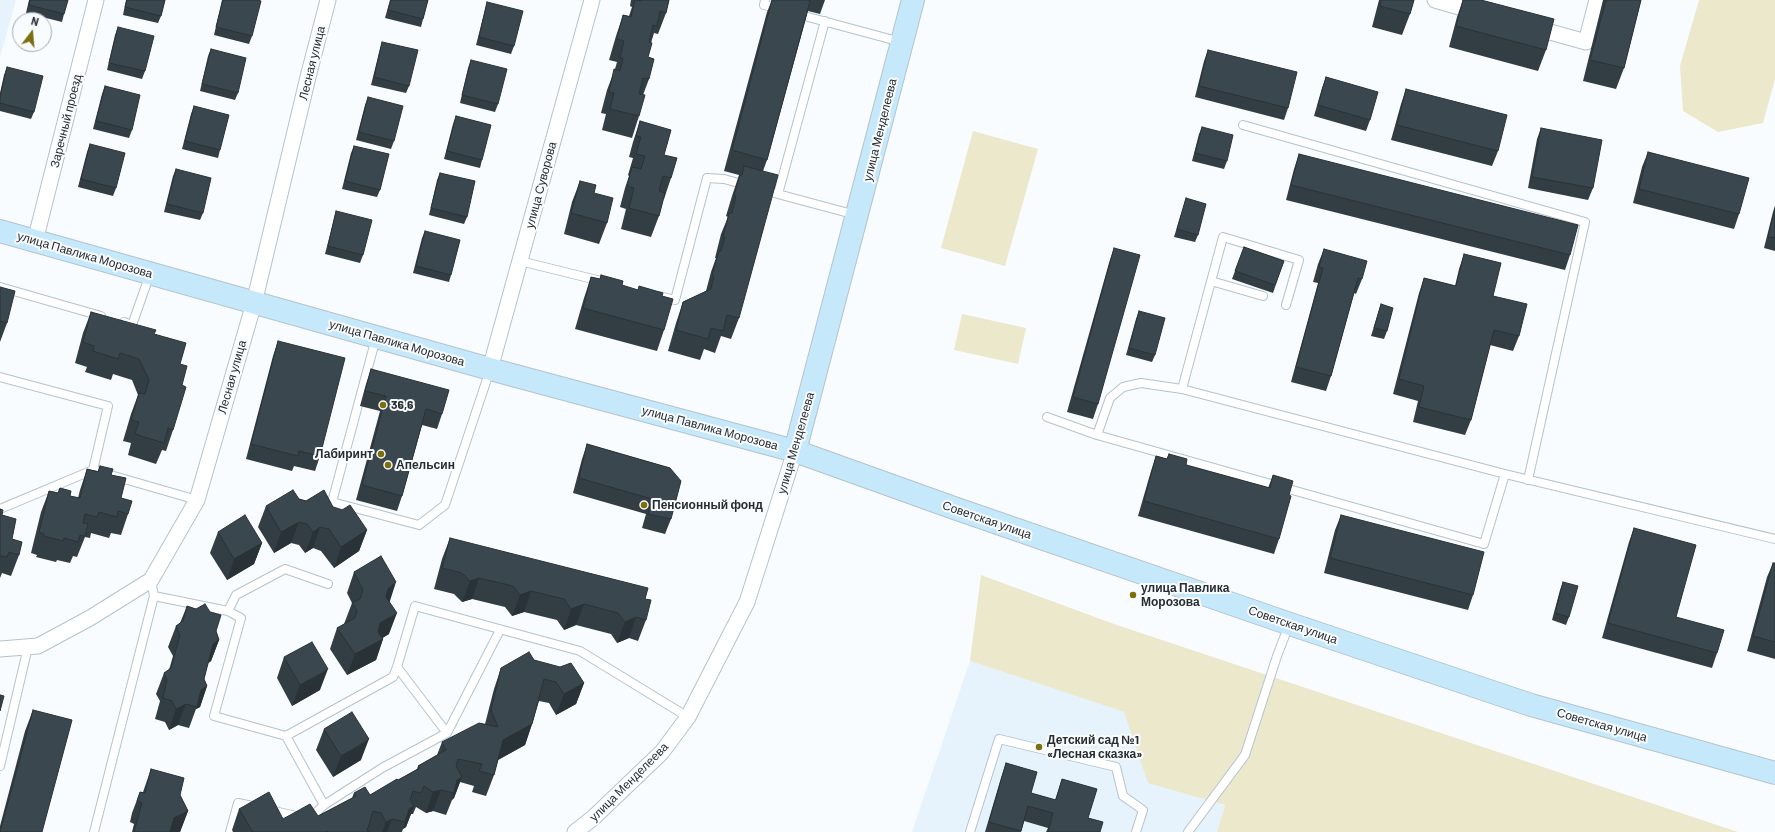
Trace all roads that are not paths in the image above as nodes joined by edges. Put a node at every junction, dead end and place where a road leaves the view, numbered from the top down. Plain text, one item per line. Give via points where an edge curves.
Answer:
1 (96, 0) edge
2 (328, 0) edge
3 (592, 0) edge
4 (766, 0) edge
5 (913, 0) edge
6 (1435, 0) edge
7 (1597, 0) edge
8 (1495, 17) edge
9 (825, 21) junction
10 (1518, 23) edge
11 (902, 42) junction
12 (1243, 125) dead end
13 (778, 194) junction
14 (858, 215) junction
15 (0, 231) edge
16 (35, 241) junction
17 (520, 261) junction
18 (150, 273) junction
19 (1211, 281) junction
20 (613, 284) edge
21 (0, 287) edge
22 (652, 294) edge
23 (1263, 296) dead end
24 (254, 303) junction
25 (1286, 305) dead end
26 (376, 337) junction
27 (490, 369) junction
28 (0, 377) edge
29 (1182, 389) junction
30 (1047, 417) dead end
31 (1097, 435) junction
32 (795, 451) junction
33 (93, 470) junction
34 (1505, 474) junction
35 (1528, 480) junction
36 (196, 500) junction
37 (0, 509) edge
38 (1775, 539) edge
39 (151, 580) junction
40 (328, 584) dead end
41 (154, 596) junction
42 (228, 611) junction
43 (1290, 624) junction
44 (500, 630) junction
45 (28, 647) junction
46 (0, 649) edge
47 (397, 667) junction
48 (688, 716) junction
49 (447, 733) junction
50 (286, 736) junction
51 (0, 766) edge
52 (1775, 773) edge
53 (324, 805) junction
54 (94, 832) edge
55 (230, 832) edge
56 (575, 832) edge
57 (970, 832) edge
58 (1136, 832) edge
59 (1188, 832) edge

1 - 16 street, Заречный проезд
2 - 24 street, Лесная улица
3 - 17 street, улица Суворова
4 - 9 lane via 764,5
5 - 11 street, улица Менделеева
6 - 8 street
7 - 10 street via 1586,42
9 - 11 lane
9 - 13 lane
11 - 14 street, улица Менделеева
12 - 35 lane via 1585,222
13 - 14 lane
13 - 22 lane via 724,179 707,178 675,300
14 - 32 street, улица Менделеева
15 - 16 street, улица Павлика Морозова
16 - 18 street, улица Павлика Морозова
17 - 20 lane
17 - 27 street, улица Суворова
18 - 21 lane via 132,325
18 - 24 street, улица Павлика Морозова
19 - 23 lane
19 - 25 lane via 1223,237 1299,260
19 - 29 lane
24 - 26 street, улица Павлика Морозова
24 - 36 street, Лесная улица
26 - 27 street, улица Павлика Морозова
26 - 27 lane via 332,502 418,526 445,505
27 - 32 street, улица Павлика Морозова
28 - 33 lane via 108,406
29 - 31 lane via 1141,383 1123,387 1110,398
29 - 34 lane
30 - 31 lane
31 - 34 lane via 1484,544
32 - 43 street, Советская улица
32 - 48 street, улица Менделеева via 747,602
33 - 36 lane
33 - 37 lane
34 - 35 lane
35 - 38 lane
36 - 39 street, Лесная улица
39 - 41 lane
39 - 45 street, Лесная улица via 90,618 38,646
40 - 42 lane via 285,569 236,595
41 - 42 lane
41 - 54 lane
42 - 50 lane via 241,618 214,716
43 - 52 street, Советская улица via 1531,705
43 - 59 lane via 1245,755
44 - 47 lane via 414,606
44 - 48 lane via 580,651
44 - 49 lane
45 - 46 street, Лесная улица
45 - 51 lane
47 - 49 lane
47 - 50 lane via 393,677
48 - 56 street, улица Менделеева via 662,752
49 - 53 lane via 382,768
50 - 53 lane
53 - 55 lane via 310,819 238,803
57 - 58 lane via 999,738 1116,767 1123,796 1143,810

